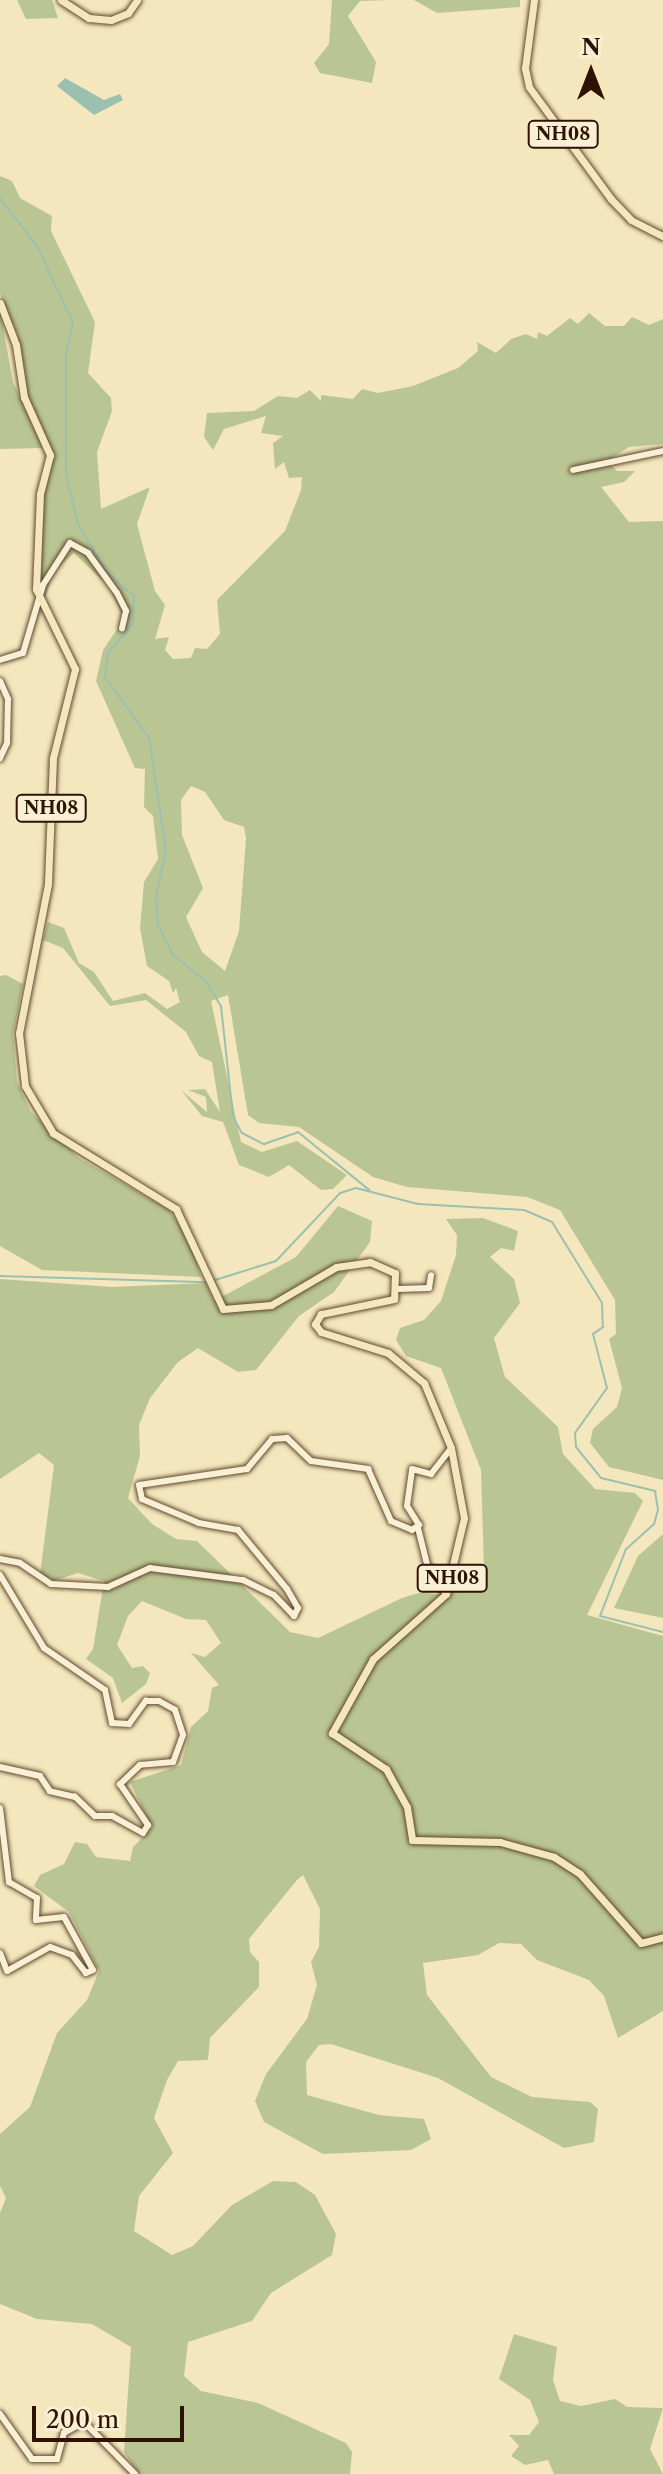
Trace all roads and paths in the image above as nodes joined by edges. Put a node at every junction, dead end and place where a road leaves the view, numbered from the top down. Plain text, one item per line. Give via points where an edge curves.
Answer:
1 (61, 0) edge
2 (137, 0) edge
3 (534, 0) edge
4 (663, 236) edge
5 (0, 303) edge
6 (663, 451) edge
7 (573, 470) dead end
8 (38, 602) junction
9 (122, 629) dead end
10 (0, 660) edge
11 (0, 681) edge
12 (0, 758) edge
13 (431, 1275) dead end
14 (398, 1289) junction
15 (451, 1448) junction
16 (418, 1528) junction
17 (0, 1559) edge
18 (0, 1575) edge
19 (446, 1594) junction
20 (0, 1767) edge
21 (0, 1808) edge
22 (663, 1937) edge
23 (0, 1953) edge
24 (0, 2414) edge
25 (135, 2474) edge

1 - 2 main road via 89,18 111,20 128,13
3 - 4 main road, NH08 via 525,68 529,87 611,199 631,220
5 - 8 main road via 16,345 24,397 50,455 40,494
6 - 7 street
8 - 9 street via 57,560 70,543 79,545 126,611
8 - 10 street via 23,653
8 - 14 main road, NH08 via 65,640 75,678 53,758 53,846 24,997 21,1074 53,1133 170,1203 200,1250 219,1305 271,1305 336,1267 370,1262 389,1266
11 - 12 street via 8,699 7,743
13 - 14 street via 429,1288
14 - 15 main road, NH08 via 387,1303 321,1314 316,1328 404,1363 437,1404
15 - 16 street via 431,1474 412,1469 407,1506
15 - 19 main road, NH08 via 464,1518
16 - 17 street via 391,1521 368,1469 311,1461 300,1446 279,1437 247,1469 181,1484 144,1483 137,1490 142,1499 199,1523 238,1530 287,1589 298,1608 294,1616 274,1595 243,1580 150,1568 108,1587 51,1584 20,1563
16 - 19 street via 427,1565
18 - 20 street via 44,1648 105,1690 112,1723 129,1724 146,1701 159,1701 175,1710 183,1735 173,1762 140,1765 120,1784 148,1825 143,1833 112,1816 95,1816 75,1797 50,1791 40,1776
19 - 22 main road, NH08 via 373,1659 333,1724 333,1736 386,1769 407,1807 412,1840 500,1842 554,1857 580,1874 641,1943
21 - 23 street via 9,1882 37,1898 36,1920 64,1917 93,1970 86,1973 72,1955 50,1947 7,1971
24 - 25 street via 32,2459 57,2459 64,2433 84,2422

